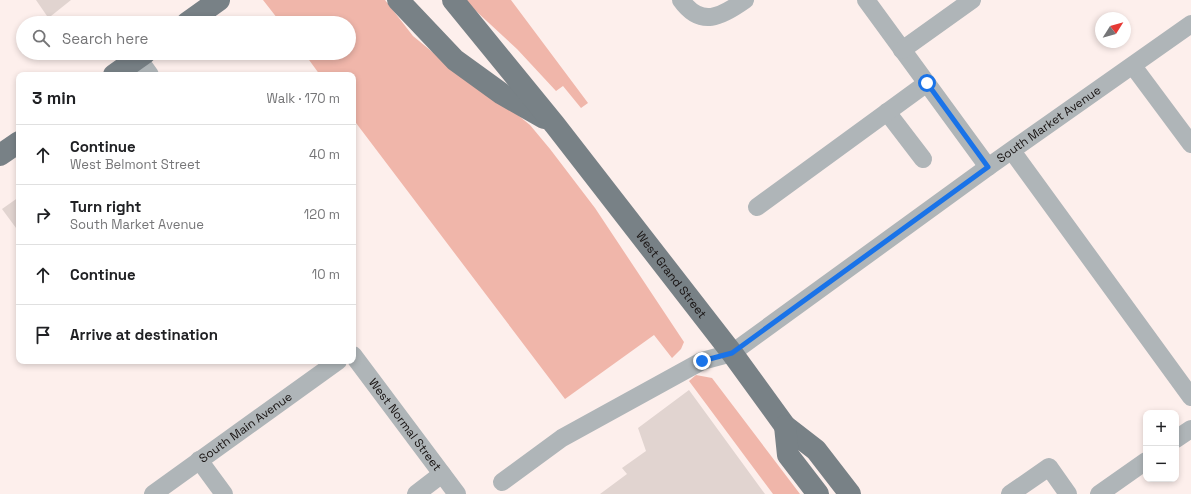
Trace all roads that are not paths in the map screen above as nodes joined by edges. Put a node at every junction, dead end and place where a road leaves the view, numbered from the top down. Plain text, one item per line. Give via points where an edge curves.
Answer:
1 (219, 0) edge
2 (398, 0) edge
3 (453, 0) edge
4 (680, 0) edge
5 (745, 0) edge
6 (866, 0) edge
7 (972, 0) edge
8 (197, 16) edge
9 (1191, 24) edge
10 (902, 50) junction
11 (144, 62) edge
12 (1133, 66) junction
13 (121, 72) edge
14 (927, 83) junction
15 (887, 112) junction
16 (555, 125) junction
17 (16, 144) edge
18 (1191, 144) edge
19 (1012, 151) junction
20 (0, 155) edge
21 (923, 159) dead end
22 (988, 167) junction
23 (757, 207) dead end
24 (732, 353) junction
25 (356, 359) edge
26 (334, 364) edge
27 (1191, 397) edge
28 (786, 426) junction
29 (1191, 429) edge
30 (1179, 438) edge
31 (200, 460) junction
32 (1143, 463) edge
33 (442, 474) junction
34 (502, 482) dead end
35 (153, 494) edge
36 (224, 494) edge
37 (416, 494) edge
38 (457, 494) edge
39 (818, 494) edge
40 (850, 494) edge
41 (1010, 494) edge
42 (1068, 494) edge
43 (1099, 494) edge

1 - 8 main road
2 - 16 main road, West Grand Street via 455,60 502,94
3 - 16 main road, West Grand Street
4 - 5 street via 694,14 704,18 731,10
6 - 10 street
7 - 10 street
9 - 12 street, South Market Avenue
10 - 14 street
11 - 13 main road
12 - 18 street
12 - 19 street, South Market Avenue
14 - 15 street
14 - 22 street
15 - 21 street
15 - 23 street
16 - 24 main road, West Grand Street
17 - 20 main road
19 - 22 street, South Market Avenue
19 - 27 street
22 - 24 street, South Market Avenue
24 - 28 main road, West Grand Street
24 - 34 street via 702,361 562,438
25 - 33 street, West Normal Street
26 - 31 street, South Main Avenue
28 - 39 main road via 788,455
28 - 40 main road, West Grand Street via 816,450
29 - 30 street
31 - 35 street, South Main Avenue
31 - 36 street
32 - 43 street
33 - 37 street
33 - 38 street, West Normal Street
41 - 42 street via 1049,467

